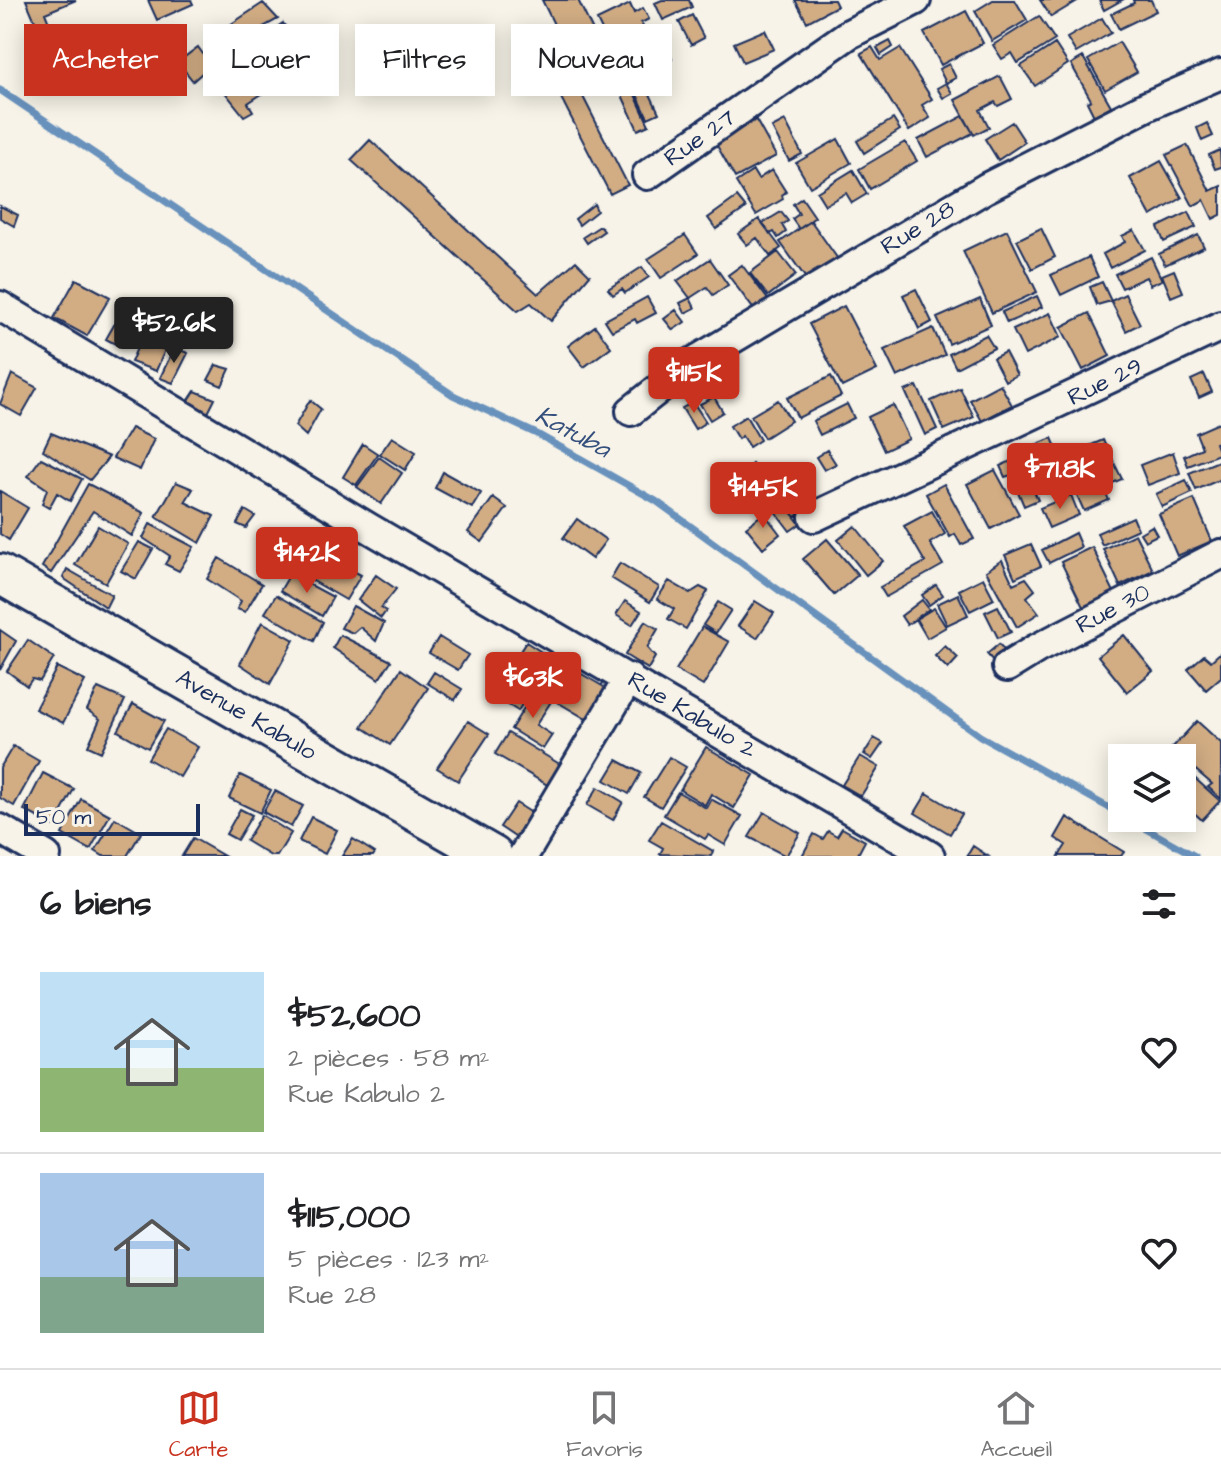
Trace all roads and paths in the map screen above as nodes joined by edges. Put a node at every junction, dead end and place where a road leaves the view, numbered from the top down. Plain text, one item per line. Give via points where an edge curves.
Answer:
1 (916, 0) edge
2 (1221, 74) edge
3 (647, 175) dead end
4 (0, 306) edge
5 (1221, 326) edge
6 (631, 411) dead end
7 (814, 517) dead end
8 (1221, 554) edge
9 (0, 574) edge
10 (1007, 667) dead end
11 (629, 678) junction
12 (0, 829) edge
13 (46, 856) edge
14 (493, 856) edge
15 (523, 856) edge
16 (930, 856) edge

1 - 3 street, Rue 27 via 849,34
2 - 6 street, Rue 28 via 986,188 690,364
4 - 11 street, Rue Kabulo 2
5 - 7 street, Rue 29
8 - 10 street, Rue 30
9 - 14 street, Avenue Kabulo
11 - 15 street
11 - 16 street, Rue Kabulo 2
12 - 13 street

